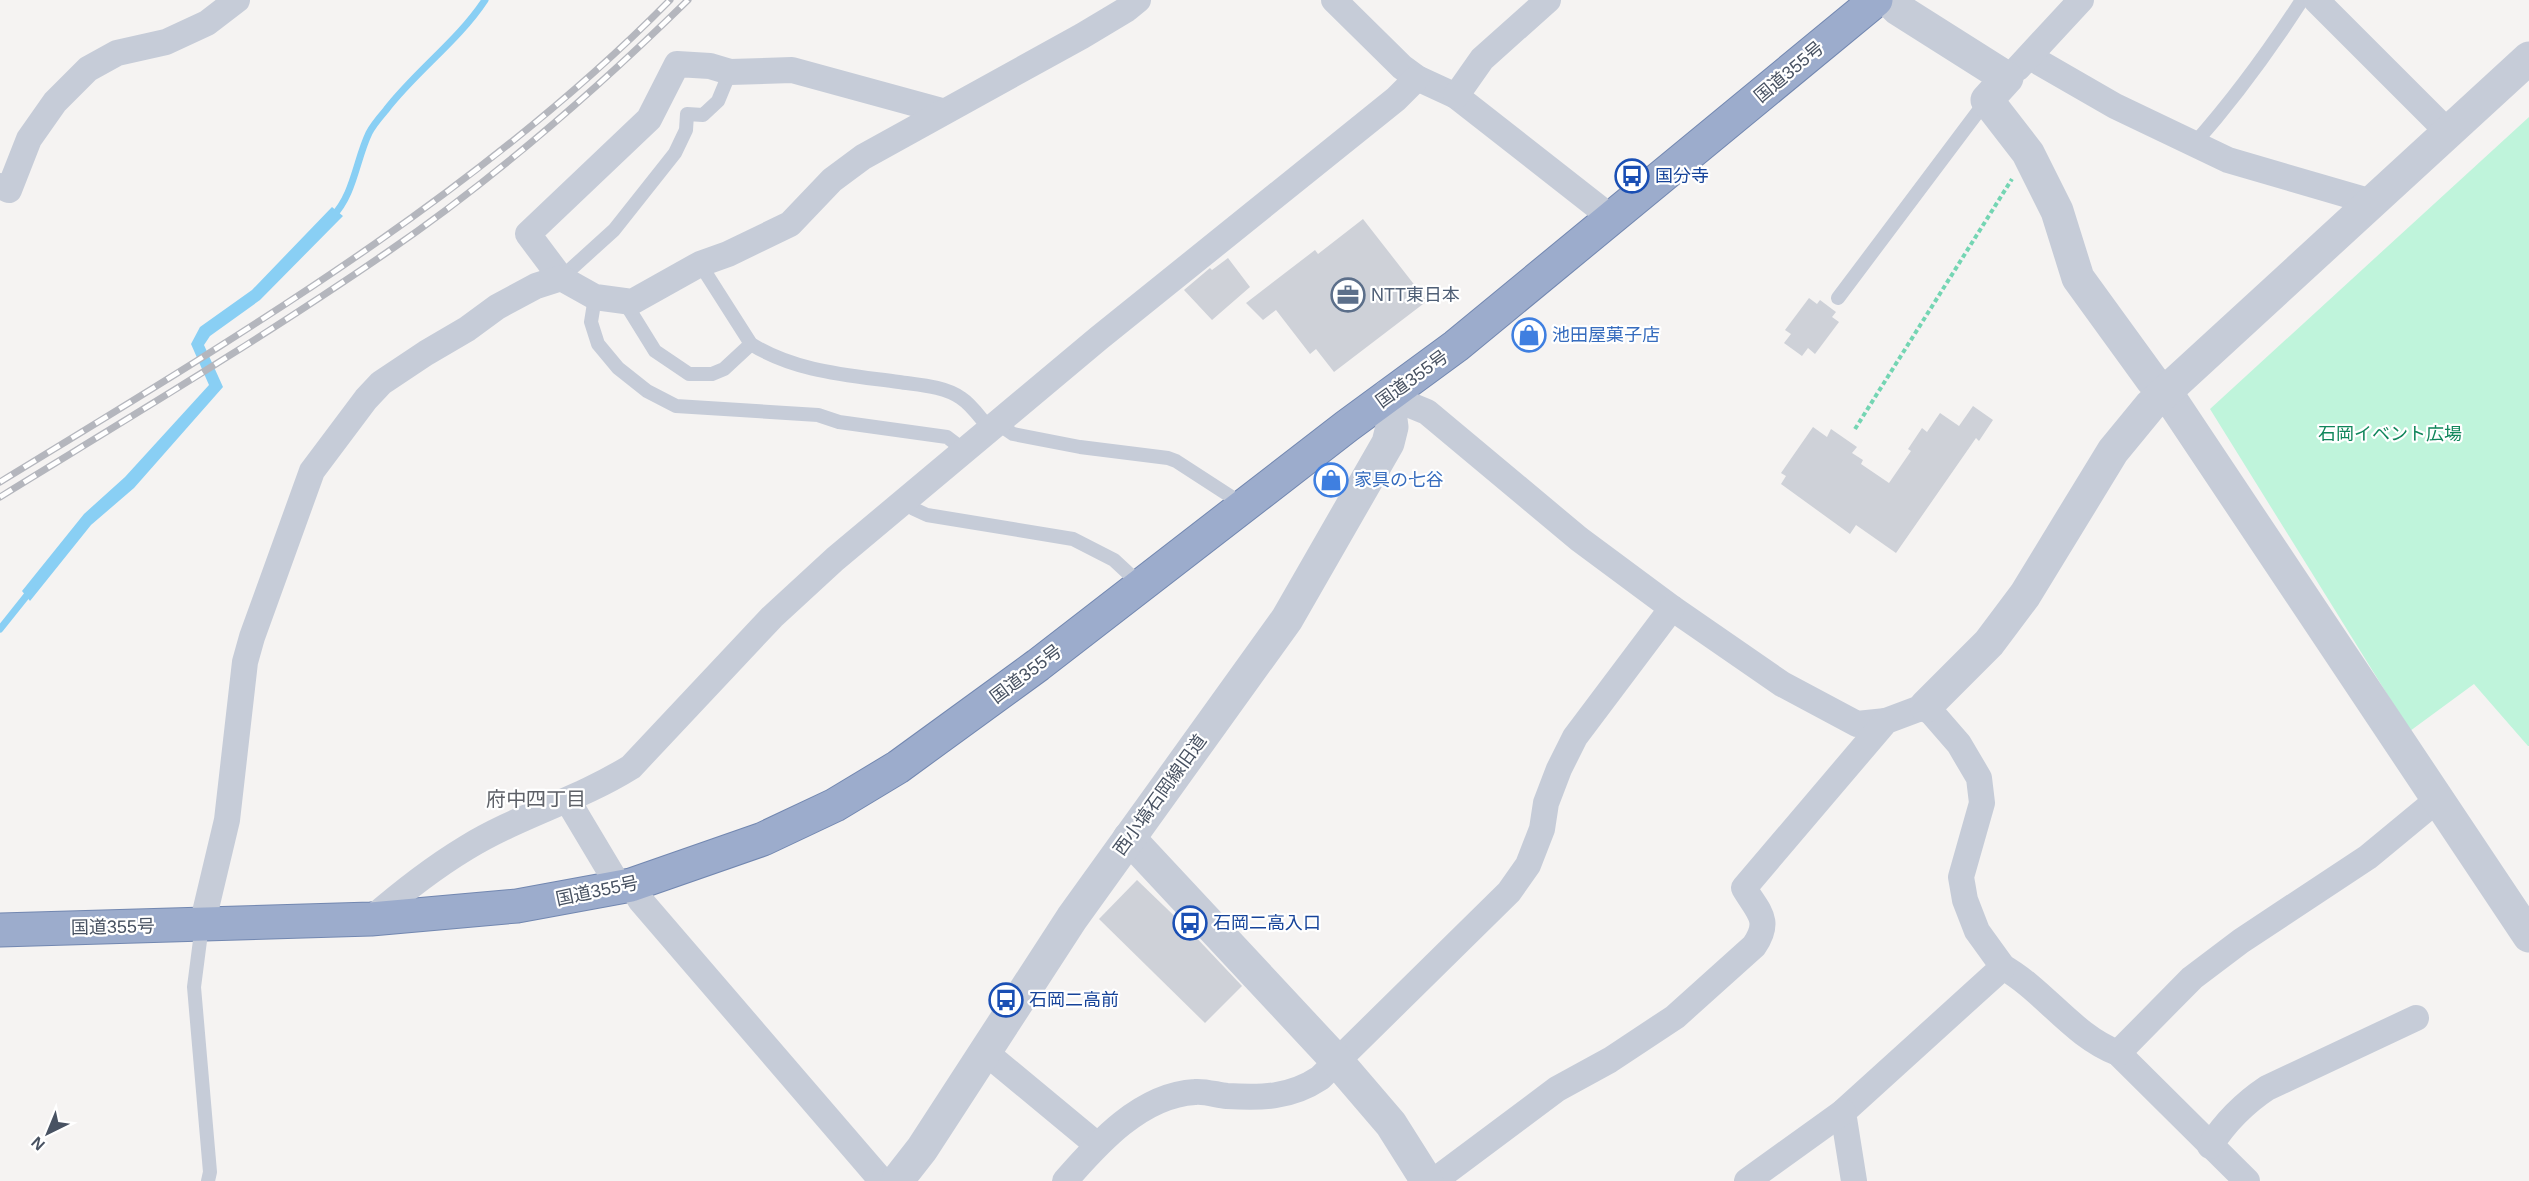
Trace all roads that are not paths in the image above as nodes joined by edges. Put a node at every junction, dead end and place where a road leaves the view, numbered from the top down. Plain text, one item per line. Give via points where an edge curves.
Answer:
1 (237, 0) edge
2 (1138, 0) edge
3 (1334, 0) edge
4 (1548, 0) edge
5 (1876, 0) edge
6 (1889, 0) edge
7 (2081, 0) edge
8 (2302, 0) edge
9 (2316, 0) edge
10 (2529, 58) edge
11 (730, 72) junction
12 (1417, 78) junction
13 (2008, 78) junction
14 (1456, 96) junction
15 (942, 111) junction
16 (2448, 132) junction
17 (2194, 144) junction
18 (0, 186) edge
19 (2372, 202) junction
20 (1612, 219) junction
21 (700, 264) junction
22 (561, 278) junction
23 (595, 297) junction
24 (1838, 298) dead end
25 (624, 301) junction
26 (751, 344) junction
27 (2166, 392) junction
28 (1388, 396) junction
29 (993, 426) junction
30 (964, 450) junction
31 (1230, 496) dead end
32 (905, 500) junction
33 (1142, 586) junction
34 (1672, 608) junction
35 (1926, 706) junction
36 (1886, 721) junction
37 (2437, 800) junction
38 (568, 801) junction
39 (1129, 838) junction
40 (626, 887) junction
41 (371, 919) junction
42 (202, 925) junction
43 (0, 930) edge
44 (2529, 936) edge
45 (2003, 967) junction
46 (2416, 1018) dead end
47 (985, 1052) junction
48 (2118, 1053) junction
49 (1337, 1061) junction
50 (1843, 1112) junction
51 (1096, 1144) junction
52 (2210, 1146) junction
53 (208, 1181) edge
54 (882, 1181) edge
55 (897, 1181) edge
56 (1065, 1181) edge
57 (1427, 1181) edge
58 (1434, 1181) edge
59 (1748, 1181) edge
60 (1854, 1181) edge
61 (2247, 1181) edge

1 - 18 street via 207,23 166,42 117,53 88,69 55,102 28,139 9,190
2 - 15 street via 1082,36
3 - 12 street
4 - 14 street via 1482,59
5 - 20 highway, 国道355号
6 - 13 street
7 - 13 street
8 - 17 lane via 2266,55
9 - 16 street
10 - 16 street
11 - 15 street via 792,70
11 - 22 lane via 718,101 703,115 687,114 686,130 675,153 615,230
11 - 22 street via 677,64 650,120 528,234
12 - 14 street
12 - 29 street
13 - 17 street via 2115,106
13 - 24 lane
13 - 27 street via 2028,153 2057,212 2078,278 2152,380
14 - 20 street
15 - 21 street via 863,157 832,180 790,224
16 - 19 street
17 - 19 street via 2228,160
19 - 27 street
20 - 28 highway, 国道355号
21 - 25 street via 632,302
21 - 26 lane
22 - 23 street
22 - 42 street via 536,286 497,307 381,383 312,471 245,663 227,820
23 - 25 street
23 - 30 lane via 591,322 598,344 640,386 676,406 818,415 839,422 947,437
25 - 26 lane via 655,351 689,374 712,374 724,369
26 - 29 lane via 784,361 819,371 936,388 961,398
27 - 35 street via 2114,452 2025,595 1989,643
27 - 37 street
28 - 33 highway, 国道355号
28 - 34 street via 1426,412 1579,539
28 - 39 street, 西小塙石岡線旧道 via 1392,427 1389,443 1368,481 1287,619
29 - 30 street
29 - 31 lane via 1013,434 1080,447 1168,458
30 - 32 street
32 - 33 lane via 927,515 1073,539 1114,560
32 - 38 street via 772,617 631,767
33 - 40 highway, 国道355号 via 955,727 835,805 763,839
34 - 36 street via 1782,684 1826,708 1857,724
34 - 49 street via 1575,737 1558,769 1528,865 1509,892
35 - 36 street
35 - 45 street via 1959,744 1979,778 1982,803 1961,878 1977,931
36 - 58 street via 1744,888 1762,918 1764,933 1754,946 1675,1017 1557,1089
37 - 44 street
37 - 48 street via 2368,856 2192,978
38 - 40 street
38 - 41 street via 467,847
39 - 47 street, 西小塙石岡線旧道
39 - 49 street
40 - 41 highway, 国道355号 via 516,906
40 - 54 street
41 - 42 highway, 国道355号
42 - 43 highway, 国道355号
42 - 53 lane via 194,987
45 - 48 street via 2031,986 2093,1041
45 - 50 street
46 - 52 street via 2267,1088 2223,1125
47 - 51 street
47 - 55 street, 西小塙石岡線旧道
48 - 52 street
49 - 51 street via 1320,1078 1290,1093 1269,1098 1196,1092 1171,1096 1140,1112
49 - 57 street via 1390,1124
50 - 59 street
50 - 60 street
51 - 56 street
52 - 61 street

